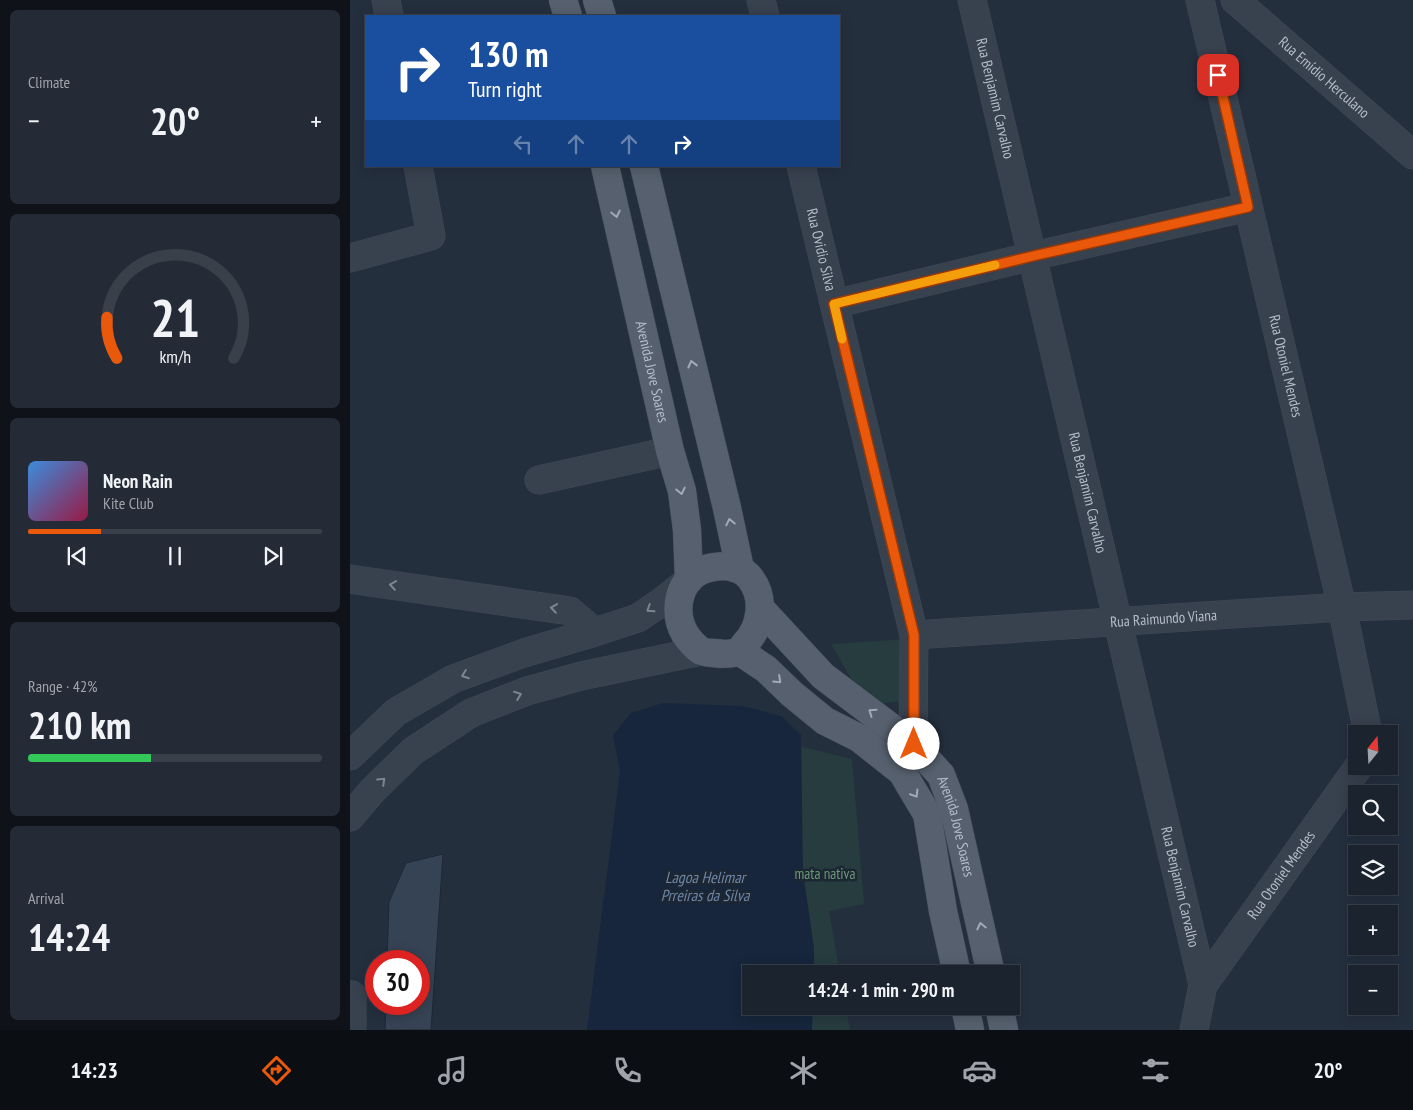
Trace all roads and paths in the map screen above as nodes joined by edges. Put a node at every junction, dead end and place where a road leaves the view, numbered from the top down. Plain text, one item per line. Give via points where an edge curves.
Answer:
1 (386, 0) edge
2 (563, 0) edge
3 (597, 0) edge
4 (972, 0) edge
5 (1200, 0) edge
6 (1235, 0) edge
7 (389, 15) edge
8 (568, 15) edge
9 (602, 15) edge
10 (1413, 155) edge
11 (418, 167) edge
12 (605, 167) edge
13 (644, 167) edge
14 (801, 167) edge
15 (1248, 207) junction
16 (1033, 256) junction
17 (350, 258) edge
18 (834, 304) junction
19 (670, 451) junction
20 (539, 480) dead end
21 (740, 570) junction
22 (350, 579) edge
23 (689, 580) junction
24 (1413, 605) edge
25 (1342, 607) junction
26 (760, 608) junction
27 (1119, 622) junction
28 (595, 632) junction
29 (914, 635) junction
30 (701, 651) junction
31 (739, 651) junction
32 (1366, 725) edge
33 (914, 744) junction
34 (350, 756) edge
35 (1353, 775) edge
36 (350, 817) edge
37 (956, 965) edge
38 (989, 965) edge
39 (1203, 985) junction
40 (352, 996) dead end
41 (967, 1015) edge
42 (1000, 1015) edge
43 (352, 1030) edge
44 (970, 1030) edge
45 (1004, 1030) edge
46 (1194, 1030) edge

1 - 7 street
2 - 8 main road
3 - 9 main road
4 - 16 street, Rua Benjamim Carvalho
5 - 15 street, Rua Otoniel Mendes
6 - 10 street, Rua Emídio Herculano
11 - 17 street via 431,236
12 -> 19 main road, Avenida Jove Soares
21 -> 13 main road, Avenida Jove Soares
14 - 18 street, Rua Ovidio Silva
15 - 16 street
15 - 25 street, Rua Otoniel Mendes
16 - 18 street
16 - 27 street, Rua Benjamim Carvalho
18 - 29 street, Rua Ovidio Silva
19 - 20 street
19 -> 23 main road, Avenida Jove Soares via 682,491
21 - 23 main road via 727,566 713,567
21 - 26 main road, Avenida Jove Soares via 750,577
28 -> 22 street via 570,611
23 -> 28 street via 638,618
23 - 30 main road, Avenida Jove Soares via 677,608 679,623 686,637
24 - 25 street, Rua Raimundo Viana
25 - 27 street, Rua Raimundo Viana
25 - 32 street, Rua Otoniel Mendes
26 - 31 main road via 754,632
33 -> 26 main road, Avenida Jove Soares via 823,676
27 - 29 street, Rua Raimundo Viana
27 - 39 street, Rua Benjamim Carvalho
28 -> 34 street via 453,679 396,712
29 - 33 street, Rua Ovidio Silva
30 - 31 main road via 725,654
36 -> 30 street via 372,790 413,751 471,713 527,691 581,676
31 -> 37 main road, Avenida Jove Soares via 766,669 825,721 859,738 902,772 927,814
38 -> 33 main road, Avenida Jove Soares via 954,809 941,775
35 - 39 street, Rua Otoniel Mendes
39 - 46 street
40 - 43 street
41 - 44 main road
42 - 45 main road

